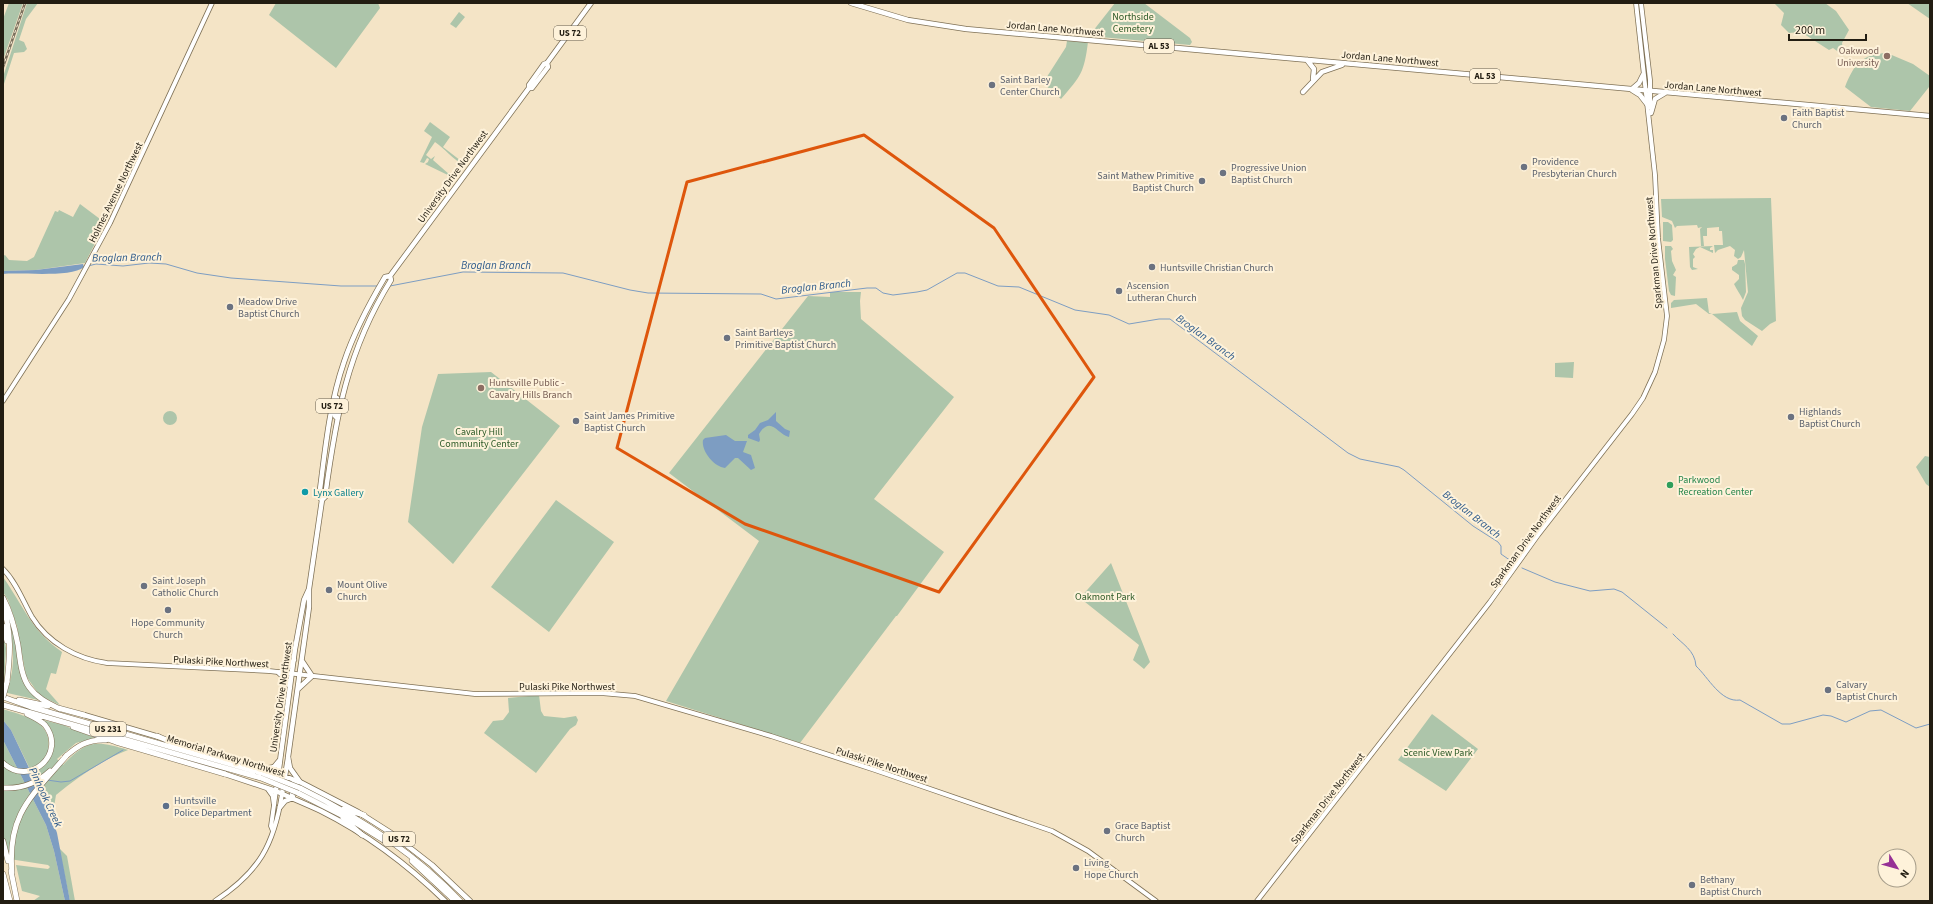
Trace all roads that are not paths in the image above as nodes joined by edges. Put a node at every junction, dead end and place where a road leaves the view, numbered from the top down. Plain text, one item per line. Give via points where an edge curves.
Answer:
1 (212, 3) edge
2 (592, 3) edge
3 (851, 3) edge
4 (1636, 3) edge
5 (1641, 3) edge
6 (1307, 60) junction
7 (1352, 64) junction
8 (1643, 75) junction
9 (1313, 78) dead end
10 (1631, 89) junction
11 (1648, 91) junction
12 (1303, 92) dead end
13 (1666, 92) junction
14 (1647, 104) junction
15 (1651, 113) junction
16 (1930, 116) edge
17 (1652, 140) junction
18 (390, 276) junction
19 (335, 393) junction
20 (3, 401) edge
21 (337, 418) junction
22 (326, 446) junction
23 (329, 468) junction
24 (322, 500) junction
25 (3, 569) edge
26 (309, 589) junction
27 (3, 598) edge
28 (3, 607) edge
29 (3, 626) edge
30 (294, 660) junction
31 (302, 661) junction
32 (10, 662) junction
33 (279, 672) junction
34 (292, 674) junction
35 (300, 675) junction
36 (312, 676) junction
37 (290, 688) junction
38 (298, 690) junction
39 (3, 697) edge
40 (10, 699) junction
41 (3, 705) edge
42 (60, 709) junction
43 (21, 710) junction
44 (84, 716) joint
45 (66, 722) junction
46 (157, 736) junction
47 (116, 742) junction
48 (168, 757) junction
49 (288, 757) junction
50 (280, 758) junction
51 (206, 760) junction
52 (61, 762) junction
53 (3, 763) edge
54 (263, 773) junction
55 (225, 774) joint
56 (278, 774) junction
57 (286, 776) junction
58 (300, 782) junction
59 (260, 785) junction
60 (267, 787) junction
61 (3, 788) edge
62 (276, 791) junction
63 (282, 794) junction
64 (293, 798) junction
65 (274, 804) junction
66 (330, 806) junction
67 (280, 807) junction
68 (364, 815) junction
69 (273, 831) junction
70 (362, 834) junction
71 (3, 841) edge
72 (12, 873) junction
73 (3, 874) edge
74 (3, 880) edge
75 (5, 901) edge
76 (10, 901) edge
77 (17, 901) edge
78 (215, 901) edge
79 (445, 901) edge
80 (455, 901) edge
81 (460, 901) edge
82 (470, 901) edge
83 (1156, 901) edge
84 (1257, 901) edge

1 - 20 main road, Holmes Avenue Northwest via 112,220 44,340
2 - 18 main road, University Drive Northwest / US 72 via 547,64 548,67 532,88 529,88
3 - 6 main road, Jordan Lane Northwest / AL 53 via 908,20 956,28
4 - 8 main road, Sparkman Drive Northwest
5 - 11 main road, Sparkman Drive Northwest
6 - 7 main road, Jordan Lane Northwest / AL 53
6 - 9 main road via 1314,69
7 - 10 main road, Jordan Lane Northwest / AL 53
7 - 12 main road via 1322,72
8 - 10 main road via 1639,83
8 - 11 main road, Sparkman Drive Northwest
10 - 11 main road, Jordan Lane Northwest / AL 53
10 - 14 main road via 1642,96
11 - 13 main road, Jordan Lane Northwest / AL 53
11 - 14 main road, Sparkman Drive Northwest
11 - 15 main road, Sparkman Drive Northwest
13 - 15 main road via 1655,99
13 - 16 main road, Jordan Lane Northwest / AL 53
14 - 17 main road, Sparkman Drive Northwest
15 - 17 main road, Sparkman Drive Northwest
17 - 84 main road, Sparkman Drive Northwest via 1658,238 1667,316 1658,363 1643,398 1480,615
18 - 19 main road, University Drive Northwest / US 72 via 385,277 354,333
18 - 21 main road, University Drive Northwest / US 72 via 391,280 354,354
19 - 21 main road
19 - 22 main road, University Drive Northwest / US 72
21 - 23 main road, University Drive Northwest / US 72
22 - 23 main road via 329,450
22 - 24 main road, University Drive Northwest / US 72 via 319,497
23 - 24 main road, University Drive Northwest / US 72 via 325,497
24 - 26 main road, University Drive Northwest / US 72
25 - 33 main road, Pulaski Pike Northwest via 47,636 84,658 107,663
26 - 30 main road, University Drive Northwest / US 72 via 304,600
26 - 31 main road, University Drive Northwest / US 72 via 310,607
27 - 42 highway via 13,620 29,688 44,701
28 - 32 highway via 9,630
29 - 32 highway
30 - 33 main road via 286,669
30 - 34 main road, University Drive Northwest / US 72
31 - 35 main road, University Drive Northwest / US 72
31 - 36 main road
32 - 39 highway, bridge
33 - 34 main road, Pulaski Pike Northwest
33 - 37 main road
34 - 35 main road, Pulaski Pike Northwest
34 - 37 main road, University Drive Northwest / US 72
35 - 36 main road, Pulaski Pike Northwest
35 - 38 main road, University Drive Northwest / US 72
36 - 38 main road
36 - 83 main road, Pulaski Pike Northwest via 475,694 630,695 875,770 1052,831 1088,851
37 - 50 main road, University Drive Northwest / US 72
38 - 49 main road, University Drive Northwest / US 72
39 - 40 highway, Memorial Parkway Northwest / US 231
40 - 42 highway
40 - 51 highway, Memorial Parkway Northwest / US 231
41 - 43 highway, Memorial Parkway Northwest / US 231
42 - 44 highway
43 - 45 highway, Memorial Parkway Northwest / US 231
43 - 53 highway via 44,724 50,737 51,750 44,763 30,771 16,771
44 - 46 main road
45 - 47 highway
45 - 51 highway, Memorial Parkway Northwest / US 231
46 - 51 highway
46 - 54 main road
47 - 48 highway
47 - 52 highway via 94,740 80,745
48 - 51 highway
48 - 55 highway
49 - 57 main road, University Drive Northwest / US 72
49 - 58 main road, US 72 via 290,768
50 - 54 main road via 274,767
50 - 56 main road, University Drive Northwest / US 72
51 - 54 highway, Memorial Parkway Northwest / US 231
52 - 61 highway via 33,782
52 - 72 highway via 33,794 17,822 12,840
54 - 56 main road
54 - 59 main road via 269,772 268,780
54 - 66 highway, Memorial Parkway Northwest / US 231, bridge
55 - 59 main road, Memorial Parkway Northwest
56 - 57 main road
56 - 62 main road, University Drive Northwest / US 72
57 - 58 main road
57 - 63 main road, University Drive Northwest / US 72
58 - 64 main road via 294,783 291,788
58 - 68 main road, US 72
59 - 60 main road, Memorial Parkway Northwest
60 - 62 main road, Memorial Parkway Northwest
60 - 65 main road
62 - 63 main road, US 72
62 - 65 main road, University Drive Northwest
63 - 64 main road, US 72
63 - 67 main road, University Drive Northwest
64 - 67 main road via 285,801
64 - 70 main road, US 72
65 - 69 main road, University Drive Northwest via 271,826
66 - 68 highway
66 - 70 highway
66 - 80 highway, Memorial Parkway Northwest / US 231 via 398,851
66 - 81 highway, Memorial Parkway Northwest / US 231 via 399,847 434,875
67 - 69 main road, University Drive Northwest via 276,828
68 - 82 main road, US 72 via 400,839
69 - 78 main road, University Drive Northwest via 262,855 248,876
70 - 79 main road, US 72 via 404,865
71 - 72 highway
72 - 77 highway
73 - 76 highway
74 - 75 highway

